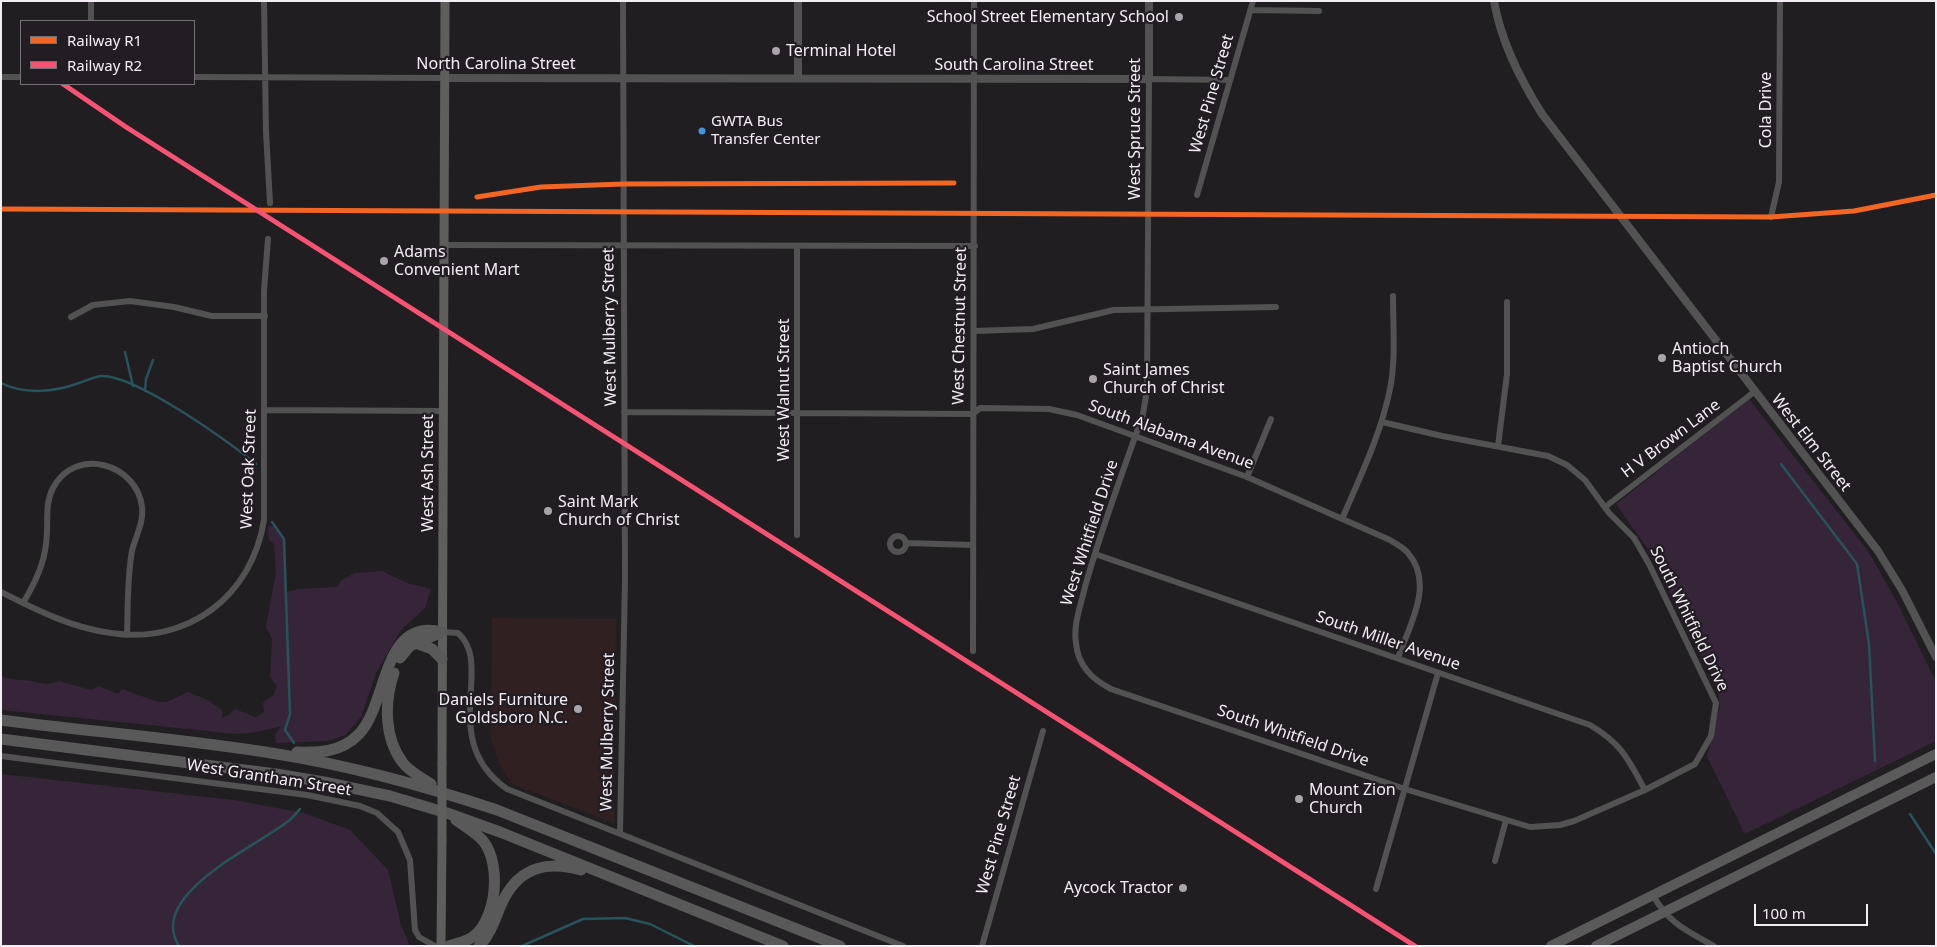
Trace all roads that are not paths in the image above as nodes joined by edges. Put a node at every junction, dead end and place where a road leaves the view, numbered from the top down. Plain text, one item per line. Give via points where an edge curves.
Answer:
1 (91, 1) edge
2 (264, 1) edge
3 (445, 1) edge
4 (623, 1) edge
5 (798, 1) edge
6 (974, 1) edge
7 (1149, 1) edge
8 (1253, 1) edge
9 (1494, 1) edge
10 (1780, 1) edge
11 (1251, 10) junction
12 (1318, 12) dead end
13 (91, 20) edge
14 (1, 77) edge
15 (20, 77) edge
16 (195, 77) edge
17 (264, 78) junction
18 (444, 78) junction
19 (623, 78) junction
20 (798, 78) junction
21 (974, 79) junction
22 (1149, 79) junction
23 (1230, 80) junction
24 (1197, 195) dead end
25 (270, 203) dead end
26 (1770, 217) dead end
27 (268, 238) dead end
28 (622, 244) junction
29 (444, 245) junction
30 (797, 246) junction
31 (975, 246) junction
32 (1393, 296) dead end
33 (1507, 302) dead end
34 (1276, 307) dead end
35 (1148, 308) junction
36 (265, 316) junction
37 (71, 317) dead end
38 (974, 331) junction
39 (1754, 392) junction
40 (264, 410) junction
41 (443, 411) junction
42 (624, 412) junction
43 (798, 413) junction
44 (973, 414) junction
45 (1271, 419) dead end
46 (1382, 422) junction
47 (1136, 435) junction
48 (1498, 446) junction
49 (1247, 477) junction
50 (1604, 507) junction
51 (1342, 519) junction
52 (797, 535) dead end
53 (906, 543) dead end
54 (973, 545) junction
55 (1095, 554) junction
56 (1, 592) edge
57 (23, 603) junction
58 (442, 632) junction
59 (127, 635) junction
60 (416, 643) junction
61 (973, 651) dead end
62 (1936, 657) edge
63 (1398, 658) junction
64 (442, 660) junction
65 (1085, 669) joint
66 (1438, 673) junction
67 (1, 720) edge
68 (1043, 731) dead end
69 (1, 739) edge
70 (277, 754) junction
71 (1936, 754) edge
72 (1, 756) edge
73 (1936, 777) edge
74 (1405, 789) junction
75 (439, 790) junction
76 (1645, 790) junction
77 (447, 813) junction
78 (1506, 820) junction
79 (620, 833) junction
80 (1495, 861) dead end
81 (611, 877) junction
82 (1376, 890) dead end
83 (1653, 895) junction
84 (1662, 912) junction
85 (435, 946) edge
86 (441, 946) edge
87 (449, 946) edge
88 (478, 946) edge
89 (783, 946) edge
90 (840, 946) edge
91 (903, 946) edge
92 (982, 946) edge
93 (1551, 946) edge
94 (1596, 946) edge
95 (1714, 946) edge

1 - 13 street
2 - 17 street
3 - 18 main road, West Ash Street
4 - 19 street, West Mulberry Street
5 - 20 street
6 - 21 street, West Chestnut Street
7 - 22 street, West Spruce Street
8 - 11 street, West Pine Street
9 - 39 street, West Elm Street via 1510,56 1542,114
10 - 26 street, Cola Drive via 1780,182
11 - 12 street
11 - 23 street, West Pine Street
14 - 15 street
16 - 17 street, North Carolina Street
17 - 18 street, North Carolina Street
17 - 25 street
18 - 19 street, North Carolina Street
18 - 29 main road, West Ash Street
19 - 20 street, North Carolina Street
19 - 28 street, West Mulberry Street
20 - 21 street, South Carolina Street
21 - 22 street, South Carolina Street
21 - 31 street, West Chestnut Street
22 - 23 street, South Carolina Street
22 - 35 street, West Spruce Street
23 - 24 street, West Pine Street
27 - 36 street, West Oak Street
28 - 29 street
28 - 30 street
28 - 42 street, West Mulberry Street
29 - 41 main road, West Ash Street
30 - 31 street
30 - 43 street, West Walnut Street
31 - 38 street, West Chestnut Street
32 - 46 street via 1393,359
33 - 48 street via 1507,374
34 - 35 street
35 - 38 street via 1099,312 1033,329
35 - 47 street, West Spruce Street via 1147,390
36 - 37 street via 212,316 130,301 93,304
36 - 40 street, West Oak Street
38 - 44 street, West Chestnut Street
39 - 50 street, H V Brown Lane
39 - 62 street, West Elm Street via 1878,551 1906,596
40 - 41 street
40 - 59 street, West Oak Street via 264,520 258,549 247,572 224,601 202,617 161,632
41 - 58 main road, West Ash Street
42 - 43 street, South Alabama Avenue
42 - 79 street, West Mulberry Street via 625,580
43 - 44 street, South Alabama Avenue
43 - 52 street, West Walnut Street
44 - 47 street, South Alabama Avenue via 980,408 1049,410 1077,415
44 - 54 street, West Chestnut Street
45 - 49 street
46 - 48 street, South Whitfield Drive
46 - 51 street
47 - 49 street, South Alabama Avenue
47 - 55 street, West Whitfield Drive
48 - 50 street, South Whitfield Drive via 1548,456 1567,465 1585,480
49 - 51 street, South Alabama Avenue
50 - 76 street, South Whitfield Drive via 1634,538 1650,564 1716,703 1711,736 1695,764
51 - 63 street, South Alabama Avenue via 1390,540 1408,552 1416,564 1421,579 1419,599
53 - 54 street
54 - 61 street, West Chestnut Street
55 - 63 street, South Miller Avenue
55 - 65 street, West Whitfield Drive via 1075,634 1077,651
56 - 57 street, West Oak Street
57 - 59 street, West Oak Street via 79,626
57 - 59 street via 44,558 49,497 53,486 80,465 111,467 130,479 142,509 131,563
58 - 60 highway
58 - 64 main road, West Ash Street
58 - 70 highway via 422,630 402,643 392,658 368,722 353,740 329,751
58 - 79 street via 458,633 468,646 471,738 478,759 490,777 516,794
60 - 64 highway via 432,649
60 - 75 highway via 401,656 392,676 388,727 404,764
63 - 66 street, South Miller Avenue
64 - 86 main road, West Ash Street, bridge
65 - 74 street, South Whitfield Drive via 1111,689
66 - 74 street
66 - 76 street, South Miller Avenue via 1590,724 1623,750
67 - 70 highway
68 - 92 street, West Pine Street
69 - 77 highway via 324,782 390,796
70 - 75 highway
71 - 83 highway
72 - 85 street, West Grantham Street via 307,795 360,806 376,813 398,832 404,844 413,876 415,930
73 - 84 highway
74 - 78 street, South Whitfield Drive
74 - 82 street
75 - 90 highway
76 - 78 street, South Whitfield Drive via 1574,822 1530,827
77 - 81 highway
77 - 87 highway via 484,842 493,862 495,879 490,907 480,929 473,938
78 - 80 street
79 - 91 street
81 - 88 highway via 557,865 540,867 525,874 507,892 488,934
81 - 89 highway
83 - 84 street
83 - 93 highway
84 - 94 highway
84 - 95 street

